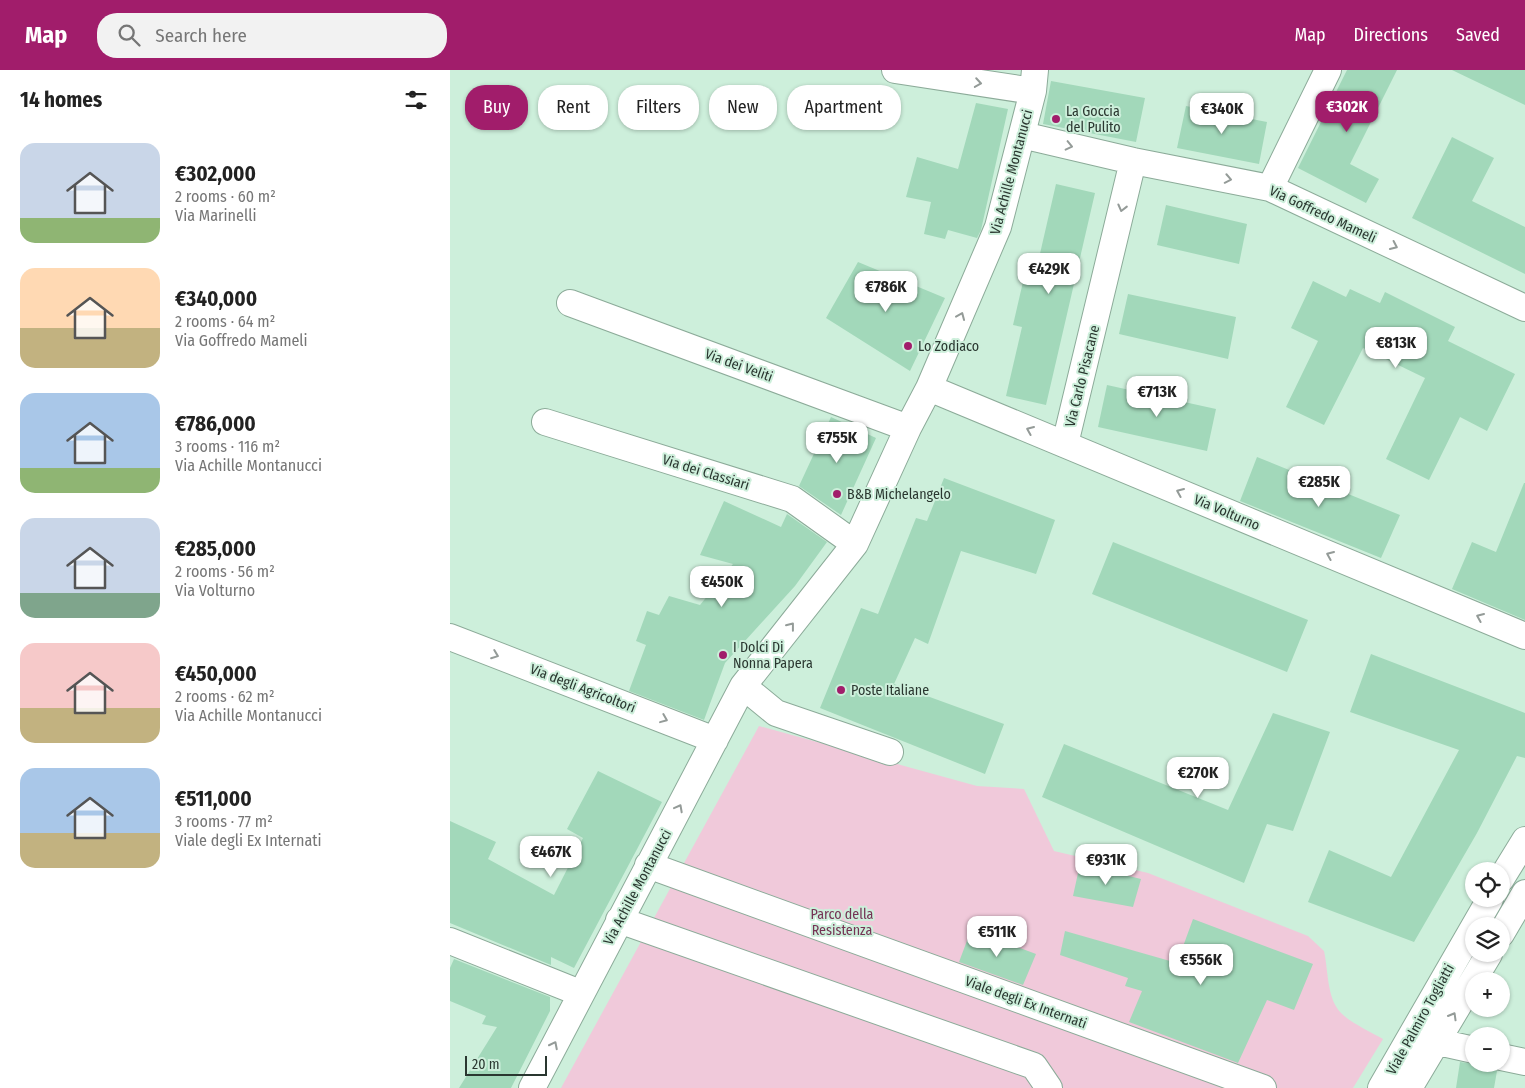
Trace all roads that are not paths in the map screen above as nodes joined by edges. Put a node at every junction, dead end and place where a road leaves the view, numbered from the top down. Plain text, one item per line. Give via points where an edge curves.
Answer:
1 (895, 70) edge
2 (1328, 70) edge
3 (1034, 80) edge
4 (1022, 135) junction
5 (1133, 161) junction
6 (1270, 188) junction
7 (570, 303) dead end
8 (1525, 308) edge
9 (929, 388) junction
10 (545, 422) dead end
11 (908, 428) junction
12 (1065, 444) junction
13 (856, 544) junction
14 (1525, 636) edge
15 (450, 637) edge
16 (743, 686) junction
17 (715, 740) junction
18 (890, 752) dead end
19 (1525, 840) edge
20 (648, 865) junction
21 (1510, 865) edge
22 (1525, 893) edge
23 (1485, 907) edge
24 (1510, 919) edge
25 (619, 920) junction
26 (450, 941) edge
27 (1485, 962) edge
28 (580, 993) junction
29 (1438, 1042) junction
30 (1465, 1048) edge
31 (1510, 1059) edge
32 (1525, 1062) edge
33 (532, 1088) edge
34 (1049, 1088) edge
35 (1263, 1088) edge
36 (1381, 1088) edge
37 (1409, 1088) edge

1 -> 3 street
2 - 6 street
3 - 4 street, Via Achille Montanucci
4 -> 5 street, Via Goffredo Mameli
9 -> 4 street, Via Achille Montanucci via 998,227
5 -> 6 street, Via Goffredo Mameli
5 -> 12 street, Via Carlo Pisacane
6 -> 8 street, Via Goffredo Mameli
7 - 11 street, Via dei Veliti
9 - 11 street, Via Achille Montanucci
12 -> 9 street, Via Volturno
10 - 13 street, Via dei Classiari via 792,499
11 - 13 street, Via Achille Montanucci
14 -> 12 street, Via Volturno
16 -> 13 street, Via Achille Montanucci
15 -> 17 street, Via degli Agricoltori
16 - 17 street, Via Achille Montanucci
16 - 18 street via 776,713
20 -> 17 street, Via Achille Montanucci
19 - 21 street
20 - 25 street, Via Achille Montanucci
20 - 35 street, Viale degli Ex Internati
22 - 24 street
23 - 36 street, Viale Palmiro Togliatti
25 - 28 street, Via Achille Montanucci
25 - 34 street via 1034,1066
26 - 28 street
29 -> 27 street, Viale Palmiro Togliatti
33 -> 28 street, Via Achille Montanucci
29 - 30 street
29 - 37 street, Viale Palmiro Togliatti
31 - 32 street

